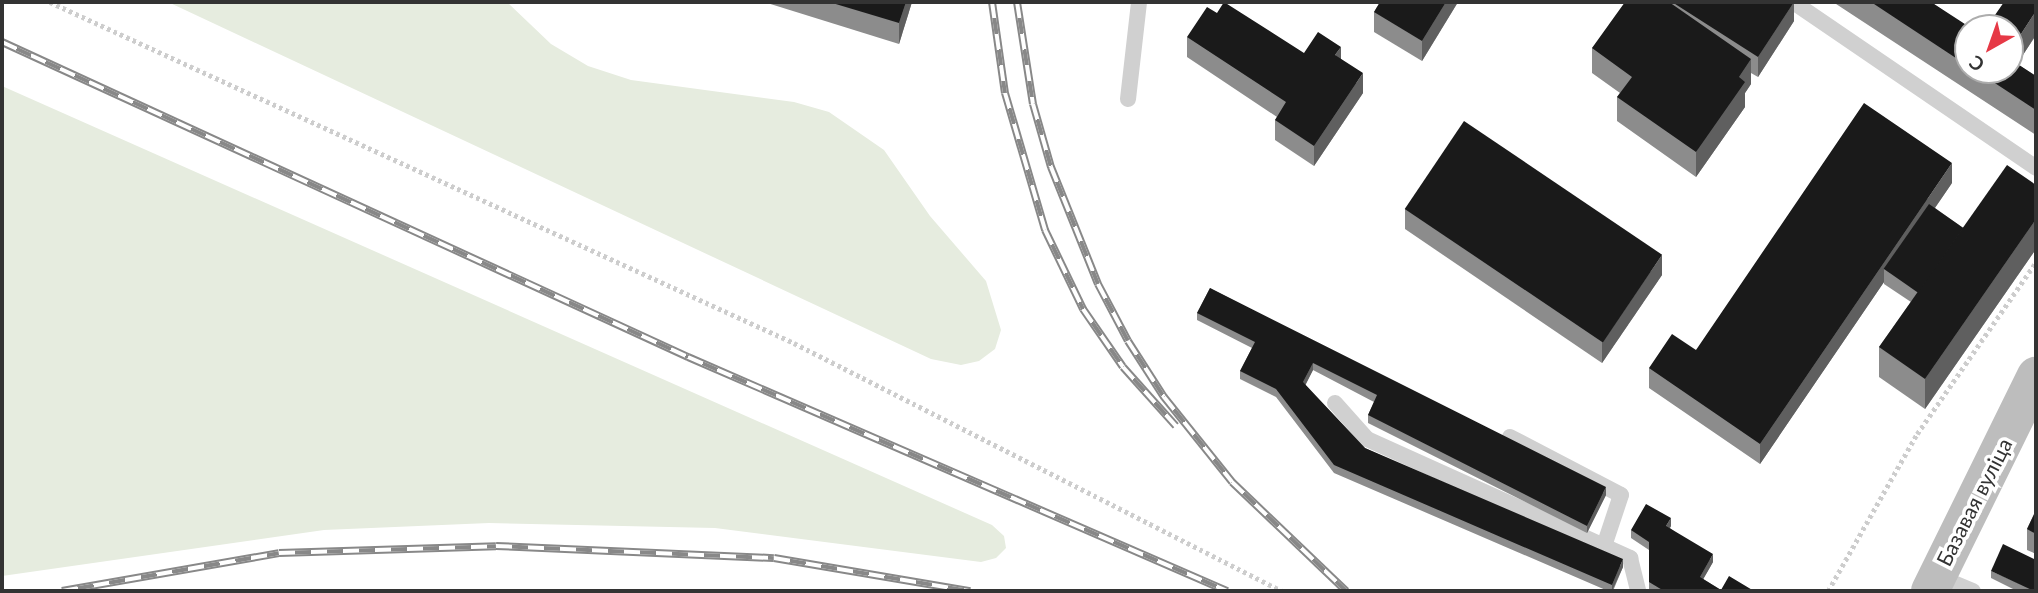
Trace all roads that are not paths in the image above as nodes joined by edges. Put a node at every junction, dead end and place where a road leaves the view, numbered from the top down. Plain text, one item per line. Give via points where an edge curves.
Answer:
1 (1139, 2) edge
2 (1793, 2) edge
3 (1128, 99) dead end
4 (2036, 168) edge
5 (2035, 383) edge
6 (1335, 403) dead end
7 (1510, 437) edge
8 (1604, 546) junction
9 (1933, 584) edge
10 (1638, 591) edge
11 (1973, 591) edge

1 - 3 lane
2 - 4 lane
5 - 9 street, Базавая вуліца
6 - 8 lane via 1367,439
7 - 8 lane via 1621,495
8 - 10 lane via 1630,558
9 - 11 lane

